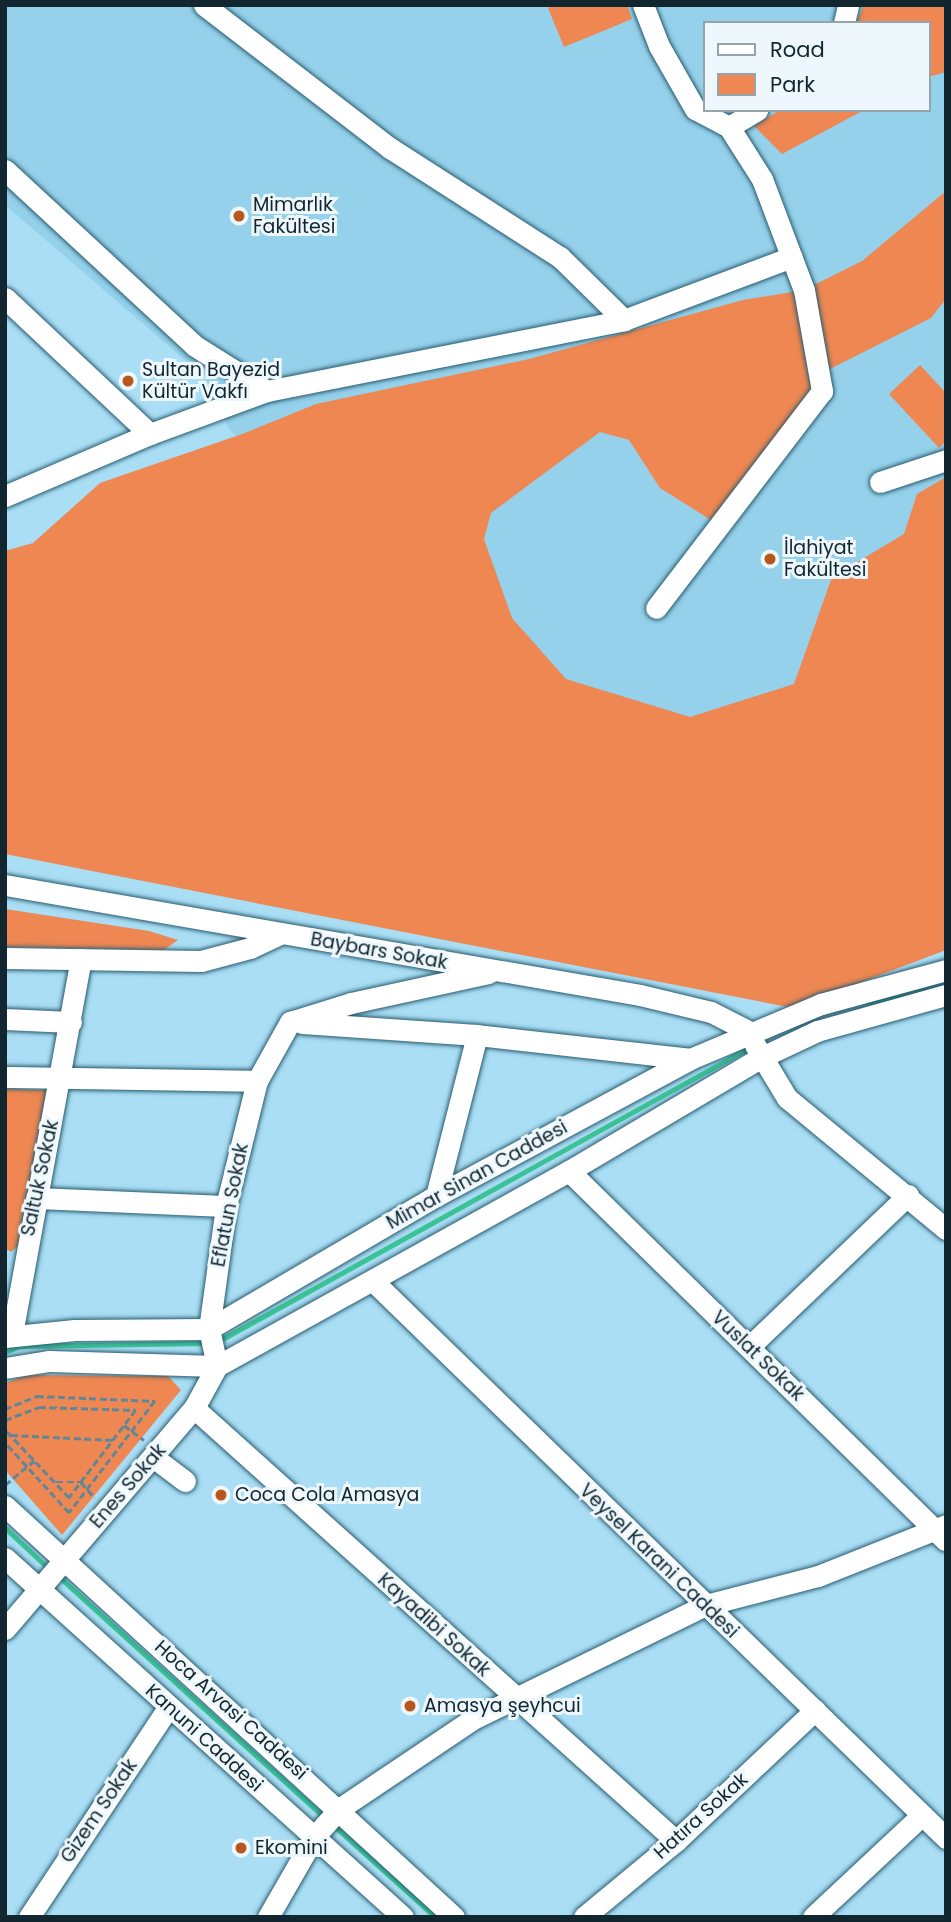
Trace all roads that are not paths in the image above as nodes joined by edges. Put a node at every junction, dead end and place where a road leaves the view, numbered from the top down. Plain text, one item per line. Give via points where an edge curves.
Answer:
1 (204, 5) edge
2 (643, 5) edge
3 (754, 112) edge
4 (729, 127) junction
5 (5, 170) edge
6 (792, 257) junction
7 (5, 298) edge
8 (624, 320) junction
9 (267, 391) junction
10 (150, 433) junction
11 (946, 460) edge
12 (880, 482) dead end
13 (5, 496) edge
14 (656, 608) dead end
15 (5, 885) edge
16 (280, 934) junction
17 (5, 957) edge
18 (81, 959) junction
19 (946, 970) edge
20 (498, 971) junction
21 (946, 995) edge
22 (5, 1019) edge
23 (71, 1022) junction
24 (290, 1022) junction
25 (748, 1031) junction
26 (477, 1035) junction
27 (762, 1057) junction
28 (690, 1059) junction
29 (5, 1077) edge
30 (61, 1077) junction
31 (257, 1081) junction
32 (569, 1171) junction
33 (908, 1195) junction
34 (436, 1196) junction
35 (36, 1198) junction
36 (226, 1206) junction
37 (946, 1229) edge
38 (5, 1266) edge
39 (374, 1282) junction
40 (18, 1286) junction
41 (209, 1329) junction
42 (9, 1336) edge
43 (750, 1348) junction
44 (217, 1366) junction
45 (5, 1368) edge
46 (194, 1408) junction
47 (155, 1453) junction
48 (185, 1481) dead end
49 (5, 1506) edge
50 (943, 1533) edge
51 (5, 1558) edge
52 (64, 1560) junction
53 (39, 1589) junction
54 (706, 1605) junction
55 (5, 1629) edge
56 (514, 1698) junction
57 (169, 1706) junction
58 (814, 1710) junction
59 (340, 1809) junction
60 (922, 1815) junction
61 (314, 1837) junction
62 (946, 1838) edge
63 (676, 1841) junction
64 (29, 1917) edge
65 (268, 1917) edge
66 (403, 1917) edge
67 (454, 1917) edge
68 (584, 1917) edge
69 (813, 1917) edge

1 - 8 street via 390,148 560,257
2 - 4 street via 659,47 695,109
3 - 4 street
4 - 6 street via 762,179
5 - 9 street via 195,346
6 - 8 street
6 - 14 street via 804,290 822,391
7 - 10 street
8 - 9 street
9 - 10 street
10 - 13 street
11 - 12 street
15 - 16 street, Baybars Sokak
16 - 18 street via 250,948 201,961
16 - 20 street, Baybars Sokak
17 - 18 street
18 - 23 street, Saltuk Sokak
19 - 25 street, Mimar Sinan Caddesi via 821,1004
20 - 24 street via 351,1003
20 - 25 street, Baybars Sokak via 711,1012
21 - 27 street via 817,1031
22 - 23 street
23 - 30 street, Saltuk Sokak
24 - 26 street
24 - 31 street, Eflatun Sokak
25 - 27 street
25 - 28 street, Mimar Sinan Caddesi
26 - 28 street
26 - 34 street
27 - 32 street
27 - 33 street via 787,1098
28 - 34 street, Mimar Sinan Caddesi
29 - 30 street
30 - 31 street
30 - 35 street, Saltuk Sokak
31 - 36 street, Eflatun Sokak
32 - 39 street
32 - 43 street, Vuslat Sokak
33 - 37 street
33 - 43 street
34 - 41 street, Mimar Sinan Caddesi
35 - 36 street
35 - 40 street, Saltuk Sokak
36 - 41 street, Eflatun Sokak
38 - 40 street
39 - 44 street
39 - 54 street, Veysel Karani Caddesi
40 - 42 street, Saltuk Sokak
41 - 42 street, Mimar Sinan Caddesi
41 - 44 street
43 - 50 street, Vuslat Sokak
44 - 45 street via 49,1361
44 - 46 street, Enes Sokak
46 - 47 street, Enes Sokak
46 - 56 street, Kayadibi Sokak
47 - 48 street
47 - 52 street, Enes Sokak
49 - 52 street, Hoca Arvasi Caddesi
50 - 54 street via 818,1576
51 - 53 street, Kanuni Caddesi
52 - 53 street, Enes Sokak
52 - 59 street, Hoca Arvasi Caddesi
53 - 55 street, Enes Sokak
53 - 57 street, Kanuni Caddesi
54 - 56 street
54 - 58 street, Veysel Karani Caddesi
56 - 59 street via 463,1726
56 - 63 street, Kayadibi Sokak
57 - 61 street, Kanuni Caddesi
57 - 64 street, Gizem Sokak
58 - 60 street, Veysel Karani Caddesi
58 - 63 street, Hatıra Sokak
59 - 61 street
59 - 67 street, Hoca Arvasi Caddesi
60 - 62 street, Veysel Karani Caddesi
60 - 69 street
61 - 65 street
61 - 66 street, Kanuni Caddesi
63 - 68 street, Hatıra Sokak

